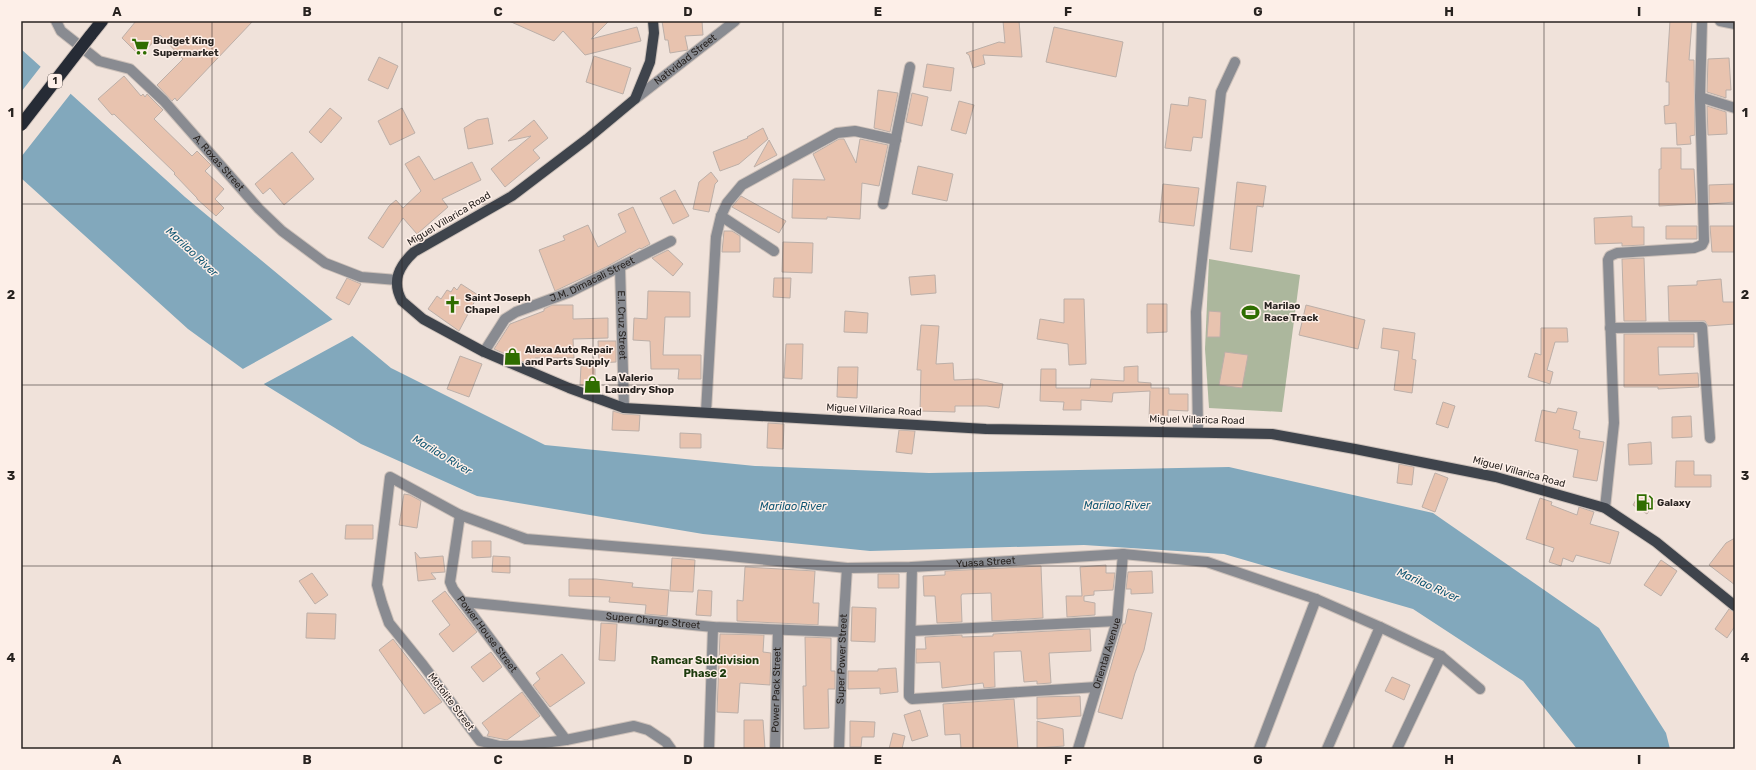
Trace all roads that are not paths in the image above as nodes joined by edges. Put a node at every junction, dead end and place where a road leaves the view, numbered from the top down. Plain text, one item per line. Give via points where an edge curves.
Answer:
1 (56, 21) edge
2 (102, 21) edge
3 (653, 21) edge
4 (735, 21) edge
5 (1702, 21) edge
6 (1720, 21) edge
7 (1735, 24) edge
8 (1235, 62) dead end
9 (910, 66) dead end
10 (1700, 97) junction
11 (635, 99) junction
12 (1735, 108) edge
13 (21, 125) edge
14 (896, 140) junction
15 (883, 204) dead end
16 (721, 216) junction
17 (671, 241) dead end
18 (774, 251) dead end
19 (620, 267) junction
20 (397, 280) junction
21 (1610, 328) junction
22 (484, 352) junction
23 (624, 408) junction
24 (706, 412) junction
25 (1198, 432) junction
26 (1710, 438) dead end
27 (390, 476) joint
28 (1604, 508) junction
29 (460, 515) junction
30 (1123, 554) junction
31 (912, 567) junction
32 (847, 568) junction
33 (1316, 599) junction
34 (464, 602) junction
35 (1735, 606) edge
36 (1117, 621) junction
37 (713, 627) junction
38 (1380, 627) junction
39 (778, 630) junction
40 (910, 631) junction
41 (843, 632) junction
42 (1441, 656) junction
43 (1098, 687) junction
44 (1480, 689) dead end
45 (566, 740) junction
46 (671, 749) edge
47 (709, 749) edge
48 (775, 749) edge
49 (839, 749) edge
50 (1078, 749) edge
51 (1259, 749) edge
52 (1326, 749) edge
53 (1397, 749) edge

1 - 20 street, A. Roxas Street via 61,31 99,61 130,69 164,102 259,209 282,231 325,263 361,277
2 - 13 highway, 1, bridge
3 - 11 main road, Miguel Villarica Road via 650,62
4 - 11 street, Natividad Street
5 - 10 street
6 - 7 street
8 - 25 street via 1221,92 1196,312
9 - 14 street
10 - 12 street
10 - 21 street via 1704,241 1702,245 1694,248 1617,253 1610,256 1607,264
11 - 20 main road, Miguel Villarica Road via 512,196 414,252 403,262
14 - 15 street
14 - 16 street via 855,131 837,133 742,186 727,202
16 - 18 street
16 - 24 street via 716,237
17 - 19 street, J.M. Dimacali Street
19 - 22 street, J.M. Dimacali Street via 570,292 516,312 505,319
19 - 23 street, E.I. Cruz Street
20 - 22 main road, Miguel Villarica Road via 402,301 423,319
21 - 26 street via 1702,327
21 - 28 street via 1614,423
22 - 23 main road, Miguel Villarica Road
23 - 24 main road, Miguel Villarica Road
24 - 25 main road, Miguel Villarica Road via 986,429
25 - 28 main road, Miguel Villarica Road via 1272,434 1363,450 1496,477
27 - 29 street, Yuasa Street
27 - 45 street, Motolite Street via 377,585 389,623 480,741 494,745 522,746
28 - 35 main road, Miguel Villarica Road via 1656,542
29 - 32 street, Yuasa Street via 526,539
29 - 34 street, Power House Street via 450,582
30 - 31 street, Yuasa Street
30 - 33 street, Yuasa Street via 1207,562
30 - 36 street, Oriental Avenue
31 - 32 street, Yuasa Street
31 - 40 street
32 - 41 street, Super Power Street
33 - 38 street, Yuasa Street
33 - 51 street
34 - 37 street, Super Charge Street
34 - 45 street, Power House Street
36 - 40 street
36 - 43 street, Oriental Avenue
37 - 39 street, Super Charge Street
37 - 47 street
38 - 42 street, Yuasa Street
38 - 52 street
39 - 41 street, Super Charge Street
39 - 48 street, Power Pack Street
40 - 43 street via 909,696 912,699
41 - 49 street, Super Power Street
42 - 44 street, Yuasa Street
42 - 53 street
43 - 50 street, Oriental Avenue
45 - 46 street, Motolite Street via 634,726 648,730 666,742

